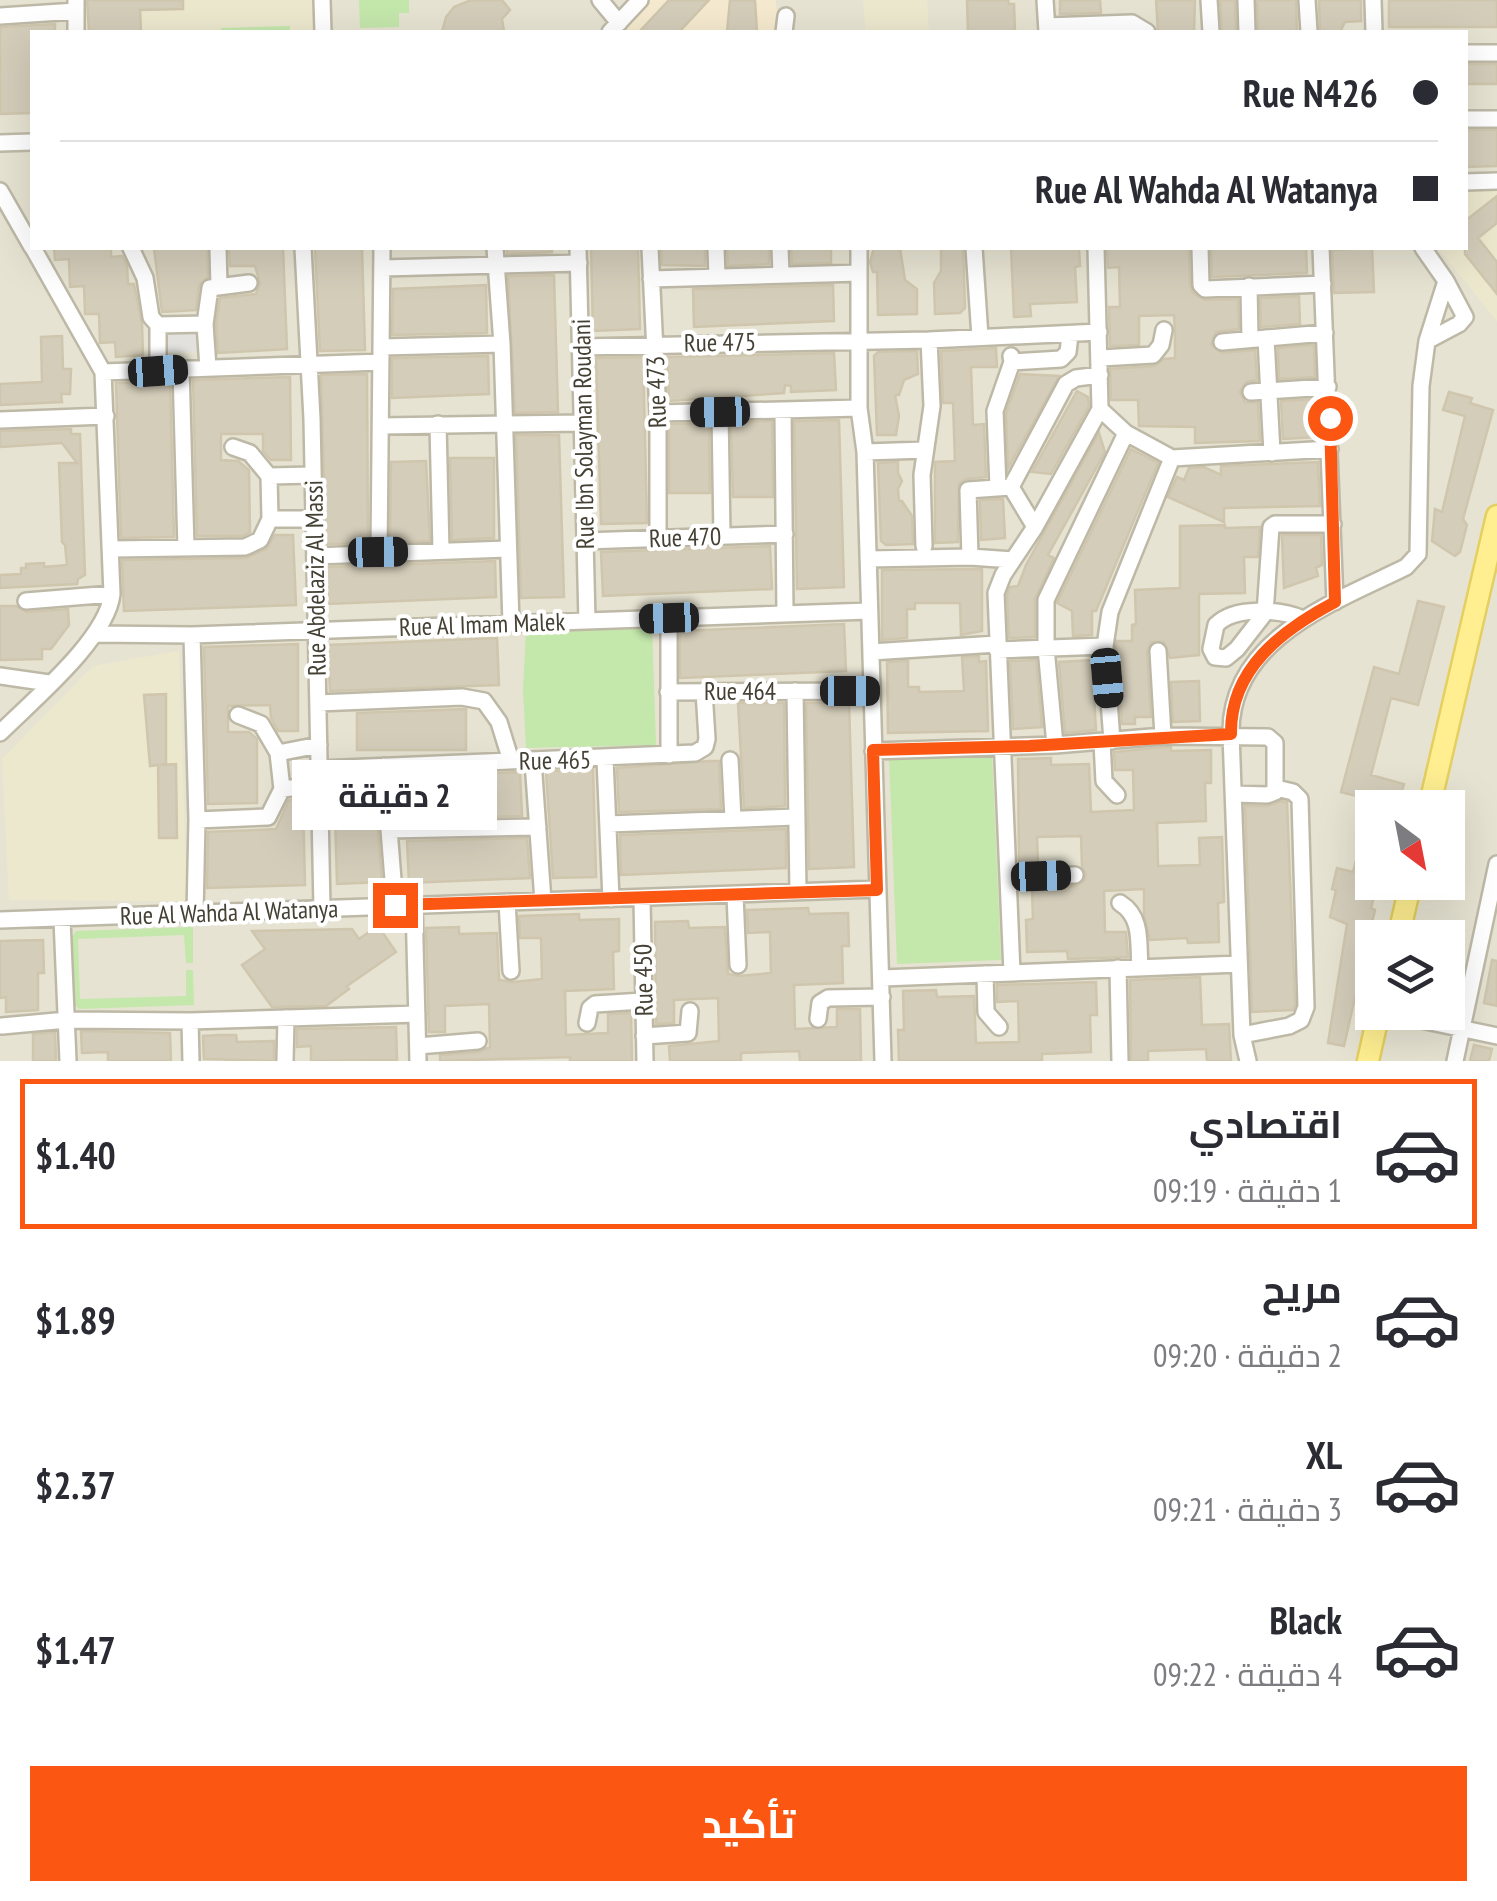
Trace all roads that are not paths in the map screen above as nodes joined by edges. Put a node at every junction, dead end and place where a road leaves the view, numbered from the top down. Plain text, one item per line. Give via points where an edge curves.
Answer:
1 (322, 0) edge
2 (600, 0) edge
3 (640, 0) edge
4 (1045, 0) edge
5 (1209, 0) edge
6 (1246, 0) edge
7 (1307, 0) edge
8 (1373, 0) edge
9 (76, 6) edge
10 (0, 16) edge
11 (614, 28) edge
12 (1047, 29) edge
13 (323, 30) edge
14 (1144, 30) edge
15 (1211, 30) edge
16 (1247, 30) edge
17 (1309, 30) edge
18 (1374, 30) edge
19 (1497, 53) edge
20 (1468, 54) edge
21 (1468, 119) edge
22 (1497, 119) edge
23 (0, 142) edge
24 (30, 142) edge
25 (1497, 181) edge
26 (1468, 182) edge
27 (0, 191) edge
28 (30, 242) edge
29 (35, 250) edge
30 (132, 250) edge
31 (218, 250) edge
32 (303, 250) edge
33 (382, 250) edge
34 (496, 250) edge
35 (650, 250) edge
36 (716, 250) edge
37 (780, 250) edge
38 (859, 250) edge
39 (974, 250) edge
40 (1096, 250) edge
41 (1200, 250) edge
42 (1321, 250) edge
43 (1424, 250) edge
44 (579, 255) edge
45 (497, 266) junction
46 (382, 268) junction
47 (860, 272) junction
48 (781, 274) junction
49 (718, 277) junction
50 (652, 279) junction
51 (1446, 281) junction
52 (249, 283) dead end
53 (1324, 284) junction
54 (219, 286) junction
55 (1248, 286) junction
56 (205, 324) junction
57 (158, 326) junction
58 (1164, 330) dead end
59 (1099, 332) junction
60 (1325, 333) junction
61 (1070, 334) junction
62 (980, 337) junction
63 (1008, 337) junction
64 (1258, 339) junction
65 (860, 340) junction
66 (929, 340) junction
67 (1427, 341) junction
68 (1222, 342) dead end
69 (502, 344) junction
70 (654, 344) junction
71 (581, 347) junction
72 (382, 355) junction
73 (1012, 362) junction
74 (308, 365) junction
75 (1101, 366) junction
76 (208, 368) junction
77 (181, 370) junction
78 (158, 371) junction
79 (104, 372) junction
80 (1328, 388) junction
81 (1268, 390) junction
82 (1251, 392) dead end
83 (859, 408) junction
84 (1100, 409) junction
85 (720, 412) junction
86 (783, 412) junction
87 (658, 413) junction
88 (106, 416) junction
89 (0, 420) edge
90 (503, 423) junction
91 (584, 423) junction
92 (438, 424) junction
93 (381, 426) junction
94 (1126, 433) junction
95 (233, 448) dead end
96 (1330, 449) junction
97 (925, 450) junction
98 (865, 452) junction
99 (1272, 453) junction
100 (1172, 458) junction
101 (313, 474) junction
102 (269, 476) junction
103 (1004, 487) junction
104 (1497, 516) edge
105 (270, 519) junction
106 (312, 519) junction
107 (1333, 524) junction
108 (1036, 526) junction
109 (785, 534) junction
110 (722, 536) junction
111 (658, 538) junction
112 (585, 541) junction
113 (924, 546) dead end
114 (186, 548) junction
115 (113, 549) junction
116 (507, 549) junction
117 (440, 550) junction
118 (1494, 551) edge
119 (378, 552) junction
120 (315, 556) junction
121 (970, 556) junction
122 (868, 560) junction
123 (1013, 560) junction
124 (112, 594) junction
125 (26, 600) dead end
126 (1335, 602) junction
127 (869, 611) junction
128 (785, 614) junction
129 (669, 618) junction
130 (1303, 619) junction
131 (587, 620) junction
132 (511, 623) junction
133 (316, 630) junction
134 (96, 634) junction
135 (192, 635) junction
136 (1105, 646) junction
137 (997, 647) junction
138 (1046, 648) junction
139 (1158, 651) dead end
140 (871, 652) junction
141 (0, 676) edge
142 (49, 683) junction
143 (795, 691) junction
144 (871, 691) junction
145 (668, 692) junction
146 (704, 692) junction
147 (318, 703) junction
148 (238, 715) dead end
149 (0, 733) edge
150 (1231, 734) junction
151 (1163, 736) junction
152 (1107, 742) junction
153 (319, 745) junction
154 (1056, 745) junction
155 (1002, 747) junction
156 (873, 750) junction
157 (278, 753) junction
158 (669, 755) junction
159 (605, 759) junction
160 (730, 760) dead end
161 (511, 761) junction
162 (533, 761) junction
163 (384, 766) junction
164 (320, 777) junction
165 (282, 788) junction
166 (1276, 788) junction
167 (1434, 790) edge
168 (1234, 794) junction
169 (1117, 795) dead end
170 (796, 817) junction
171 (733, 818) junction
172 (197, 820) junction
173 (608, 824) junction
174 (538, 827) junction
175 (389, 830) junction
176 (1497, 864) edge
177 (1074, 874) dead end
178 (1008, 877) junction
179 (1494, 888) edge
180 (877, 890) junction
181 (798, 892) junction
182 (735, 894) junction
183 (642, 898) junction
184 (611, 899) junction
185 (544, 901) junction
186 (508, 902) junction
187 (1120, 903) dead end
188 (414, 904) junction
189 (395, 905) junction
190 (322, 908) junction
191 (196, 914) junction
192 (62, 919) junction
193 (0, 920) edge
194 (738, 964) dead end
195 (1239, 964) junction
196 (1118, 968) junction
197 (1140, 968) junction
198 (510, 971) dead end
199 (1012, 973) junction
200 (985, 974) junction
201 (882, 978) junction
202 (882, 997) junction
203 (643, 1001) junction
204 (690, 1011) dead end
205 (417, 1014) junction
206 (286, 1018) junction
207 (818, 1018) dead end
208 (68, 1020) junction
209 (1465, 1020) edge
210 (190, 1021) junction
211 (587, 1023) dead end
212 (2, 1026) edge
213 (999, 1028) dead end
214 (1465, 1029) edge
215 (1376, 1030) edge
216 (1463, 1030) edge
217 (1242, 1034) junction
218 (644, 1036) junction
219 (1497, 1036) edge
220 (478, 1042) dead end
221 (418, 1054) edge
222 (68, 1061) edge
223 (191, 1061) edge
224 (286, 1061) edge
225 (645, 1061) edge
226 (883, 1061) edge
227 (1120, 1061) edge
228 (1248, 1061) edge
229 (1368, 1061) edge
230 (1455, 1061) edge

1 - 13 street
2 - 11 street
3 - 11 street
4 - 12 street
5 - 15 street
6 - 16 street
7 - 17 street
8 - 18 street
9 - 10 street
12 - 14 street via 1132,23
19 - 20 street
21 - 22 street
23 - 24 street
25 - 26 street
27 - 28 street
29 - 79 street
30 - 57 street
31 - 54 street
32 - 74 street, Rue Abdelaziz Al Massi
33 - 46 street
34 - 45 street
35 - 50 street, Rue 473
36 - 49 street
37 - 48 street
38 - 47 street
39 - 62 street
40 - 59 street
41 - 55 street via 1202,287
42 - 53 street
43 - 51 street
44 - 45 street
44 - 71 street, Rue Ibn Solayman Roudani
45 - 46 street
45 - 69 street
46 - 72 street
47 - 48 street
47 - 65 street
48 - 49 street
49 - 50 street
50 - 70 street, Rue 473
51 - 67 street
51 - 67 street via 1464,317
52 - 54 street
53 - 55 street
53 - 60 street
54 - 56 street via 208,291
55 - 64 street
56 - 57 street
56 - 76 street
57 - 78 street
58 - 75 street via 1153,355
59 - 61 street, Rue 475
59 - 75 street
60 - 64 street
60 - 80 street
61 - 63 street, Rue 475
61 - 73 street via 1065,357
62 - 63 street, Rue 475
62 - 66 street, Rue 475
63 - 73 street
64 - 68 street
64 - 81 street
65 - 66 street, Rue 475
65 - 70 street, Rue 475
65 - 83 street
66 - 97 street via 932,406
67 - 126 street via 1418,554 1406,567
69 - 72 street
69 - 90 street
70 - 71 street, Rue 475
70 - 87 street, Rue 473
71 - 91 street, Rue Ibn Solayman Roudani
72 - 74 street
72 - 93 street
73 - 103 street via 995,411
74 - 76 street
74 - 101 street, Rue Abdelaziz Al Massi
75 - 84 street
75 - 103 street via 1066,384
76 - 77 street
77 - 78 street
77 - 114 street
78 - 79 street
79 - 88 street
80 - 81 street
80 - 96 street
81 - 82 street
81 - 99 street
83 - 86 street
83 - 98 street
84 - 94 street
84 - 108 street
85 - 86 street
85 - 87 street
85 - 110 street
86 - 109 street
87 - 111 street, Rue 473
88 - 89 street
88 - 115 street
90 - 91 street
90 - 92 street
90 - 116 street
91 - 112 street, Rue Ibn Solayman Roudani
92 - 93 street
92 - 117 street
93 - 119 street
94 - 100 street
94 - 138 street via 1048,595
95 - 102 street via 250,453
96 - 99 street
96 - 107 street
97 - 98 street
97 - 113 street
98 - 122 street
99 - 100 street
100 - 136 street via 1110,612
101 - 102 street
101 - 106 street, Rue Abdelaziz Al Massi
102 - 105 street
103 - 108 street
103 - 121 street via 968,490
104 - 118 main road
105 - 106 street
105 - 114 street via 254,544
106 - 120 street, Rue Abdelaziz Al Massi
107 - 126 street
107 - 130 street via 1271,527 1265,613
108 - 123 street
109 - 110 street, Rue 470
109 - 128 street
110 - 111 street, Rue 470
111 - 112 street, Rue 470
112 - 131 street, Rue Ibn Solayman Roudani
114 - 115 street
115 - 124 street
116 - 117 street
116 - 132 street
117 - 119 street
118 - 167 main road
119 - 120 street
120 - 133 street, Rue Abdelaziz Al Massi
121 - 122 street
121 - 123 street
122 - 127 street
123 - 137 street via 996,593
124 - 125 street
124 - 134 street
126 - 130 street
127 - 128 street, Rue Al Imam Malek
127 - 140 street
128 - 129 street, Rue Al Imam Malek
129 - 131 street, Rue Al Imam Malek
129 - 145 street
130 - 150 street via 1240,684
131 - 132 street, Rue Al Imam Malek
132 - 133 street, Rue Al Imam Malek
133 - 135 street, Rue Al Imam Malek
133 - 147 street, Rue Abdelaziz Al Massi
134 - 135 street, Rue Al Imam Malek
134 - 142 street
135 - 172 street
136 - 138 street
136 - 152 street
137 - 138 street
137 - 140 street
137 - 155 street
138 - 154 street
139 - 151 street
140 - 144 street
141 - 142 street
142 - 149 street
143 - 144 street, Rue 464
143 - 146 street, Rue 464
143 - 170 street
144 - 156 street
145 - 146 street, Rue 464
145 - 158 street
146 - 158 street via 705,747
147 - 153 street, Rue Abdelaziz Al Massi
147 - 161 street via 484,701 499,722
148 - 157 street via 261,724
150 - 151 street
150 - 166 street via 1272,740
150 - 168 street
151 - 152 street
152 - 154 street
152 - 169 street via 1104,781
153 - 157 street
153 - 164 street, Rue Abdelaziz Al Massi
154 - 155 street
155 - 156 street
155 - 178 street
156 - 180 street
157 - 165 street
158 - 159 street, Rue 465
159 - 162 street, Rue 465
159 - 173 street
160 - 171 street
161 - 162 street, Rue 465
161 - 163 street, Rue 465
162 - 174 street
163 - 164 street, Rue 465
163 - 175 street
164 - 165 street, Rue 465
164 - 190 street, Rue Abdelaziz Al Massi
165 - 172 street via 268,817
166 - 168 street via 1268,795
166 - 217 street via 1300,799 1306,1007 1301,1020 1288,1026
168 - 195 street
170 - 171 street
170 - 181 street
171 - 173 street
172 - 191 street
173 - 184 street
174 - 175 street
174 - 185 street
175 - 189 street
176 - 179 street
177 - 178 street
178 - 199 street
179 - 209 street
180 - 181 street, Rue Al Wahda Al Watanya
180 - 201 street
181 - 182 street, Rue Al Wahda Al Watanya
182 - 183 street, Rue Al Wahda Al Watanya
182 - 194 street
183 - 184 street, Rue Al Wahda Al Watanya
183 - 203 street, Rue 450
184 - 185 street, Rue Al Wahda Al Watanya
185 - 186 street, Rue Al Wahda Al Watanya
186 - 188 street, Rue Al Wahda Al Watanya
186 - 198 street
187 - 197 street via 1136,920
188 - 189 street, Rue Al Wahda Al Watanya
188 - 205 street
189 - 190 street, Rue Al Wahda Al Watanya
190 - 191 street, Rue Al Wahda Al Watanya
191 - 192 street, Rue Al Wahda Al Watanya
192 - 193 street, Rue Al Wahda Al Watanya
192 - 208 street
195 - 197 street
195 - 217 street
196 - 197 street
196 - 199 street
196 - 227 street
199 - 200 street
200 - 201 street
200 - 213 street via 986,1012
201 - 202 street
202 - 207 street via 824,1000
202 - 226 street
203 - 211 street via 595,1004
203 - 218 street, Rue 450
204 - 218 street via 688,1033
205 - 206 street
205 - 221 street
206 - 210 street
206 - 224 street
208 - 210 street
208 - 212 street
208 - 222 street
210 - 223 street
214 - 219 street
215 - 229 main road
216 - 230 street
217 - 228 street
218 - 225 street, Rue 450
220 - 221 street

